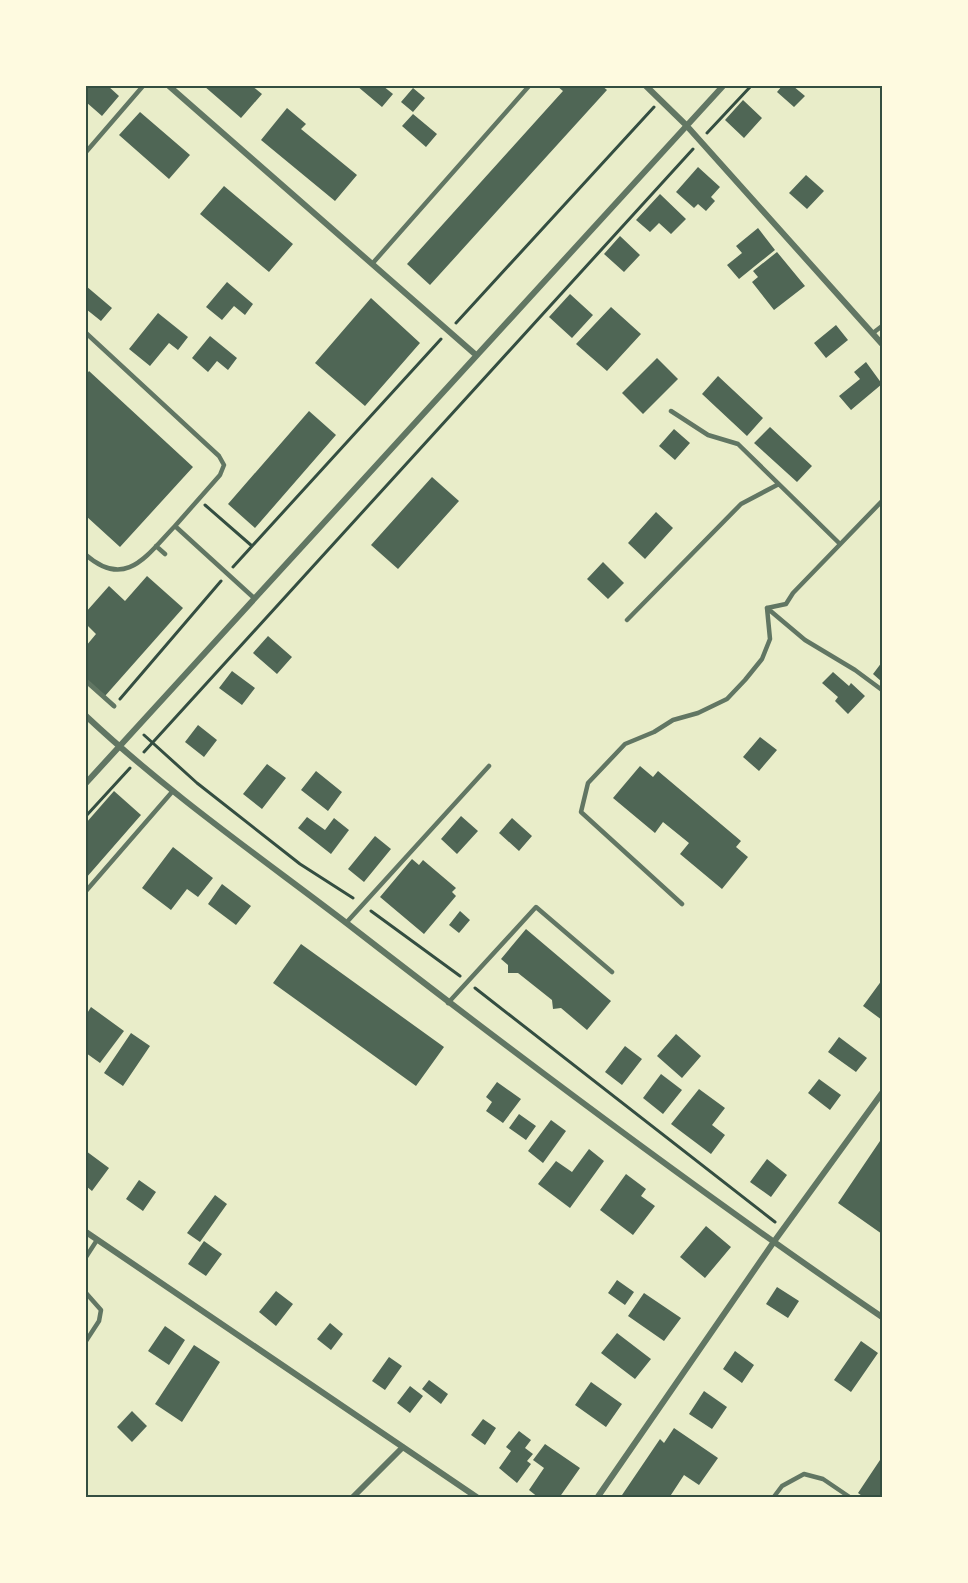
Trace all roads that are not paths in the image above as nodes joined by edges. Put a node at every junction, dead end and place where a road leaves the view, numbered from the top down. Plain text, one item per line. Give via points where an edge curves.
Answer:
1 (143, 86) edge
2 (169, 86) edge
3 (529, 86) edge
4 (646, 86) edge
5 (723, 86) edge
6 (686, 125) junction
7 (86, 152) edge
8 (372, 264) junction
9 (882, 326) edge
10 (86, 333) edge
11 (873, 333) junction
12 (882, 344) edge
13 (476, 355) junction
14 (671, 411) dead end
15 (777, 484) junction
16 (882, 501) edge
17 (175, 526) junction
18 (840, 544) junction
19 (156, 546) junction
20 (165, 554) dead end
21 (86, 555) edge
22 (254, 598) junction
23 (767, 608) junction
24 (627, 620) dead end
25 (86, 681) edge
26 (882, 690) edge
27 (114, 706) road end
28 (86, 716) edge
29 (119, 746) junction
30 (489, 766) dead end
31 (86, 783) edge
32 (172, 792) junction
33 (86, 891) edge
34 (682, 904) dead end
35 (346, 923) junction
36 (612, 972) dead end
37 (448, 1003) junction
38 (882, 1095) edge
39 (86, 1232) edge
40 (97, 1240) junction
41 (773, 1243) junction
42 (86, 1257) edge
43 (86, 1293) edge
44 (882, 1317) edge
45 (86, 1341) edge
46 (404, 1447) junction
47 (352, 1497) edge
48 (478, 1497) edge
49 (597, 1497) edge
50 (773, 1497) edge
51 (851, 1497) edge

1 - 7 lane
2 - 8 street
3 - 8 lane
4 - 6 street
5 - 6 street
6 - 11 street
6 - 13 street
8 - 13 street
9 - 11 lane
10 - 17 lane via 219,456 224,465 220,475
11 - 12 street
13 - 22 street
14 - 15 lane via 708,435 738,444
15 - 18 lane
15 - 24 lane via 741,504
16 - 18 lane
17 - 19 lane
17 - 22 lane
18 - 23 lane via 786,604
19 - 20 lane
19 - 21 lane via 139,564 126,570 112,570
22 - 29 street
23 - 26 lane via 805,640
23 - 34 lane via 770,639 762,659 727,699 625,744 588,783 581,812
25 - 27 street
28 - 29 street
29 - 31 street
29 - 32 street
30 - 35 lane
32 - 33 lane
32 - 35 street
35 - 37 street
36 - 37 lane via 536,907
37 - 41 street
38 - 41 street
39 - 40 street
40 - 42 lane
40 - 46 street
41 - 44 street
41 - 49 street
43 - 45 lane via 101,1310
46 - 47 street
46 - 48 street
50 - 51 lane via 782,1486 804,1474 823,1479

